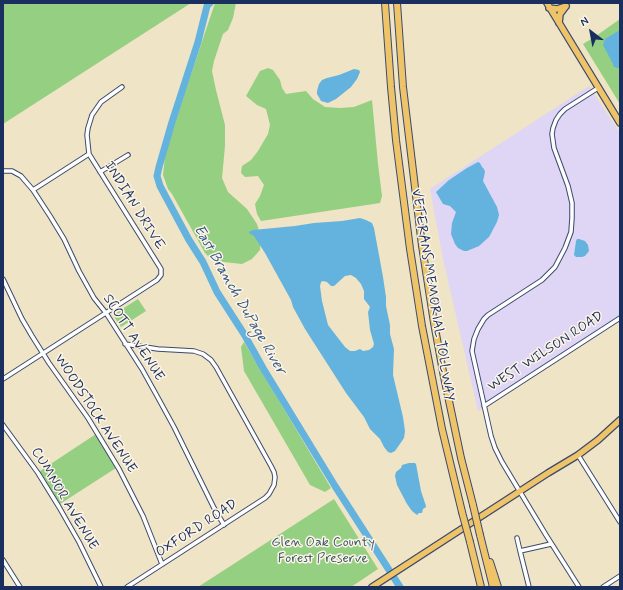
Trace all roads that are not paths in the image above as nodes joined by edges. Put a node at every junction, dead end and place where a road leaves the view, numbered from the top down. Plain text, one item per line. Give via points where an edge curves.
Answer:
1 (384, 3) edge
2 (397, 3) edge
3 (568, 4) edge
4 (548, 5) edge
5 (559, 23) junction
6 (122, 87) dead end
7 (598, 88) junction
8 (620, 123) edge
9 (89, 154) junction
10 (128, 154) dead end
11 (3, 171) edge
12 (100, 172) junction
13 (33, 190) junction
14 (3, 279) edge
15 (106, 313) junction
16 (620, 318) edge
17 (126, 344) junction
18 (43, 353) junction
19 (3, 379) edge
20 (484, 406) junction
21 (620, 420) edge
22 (3, 425) edge
23 (578, 455) junction
24 (520, 491) junction
25 (620, 512) edge
26 (616, 515) junction
27 (620, 522) edge
28 (224, 525) junction
29 (481, 538) junction
30 (517, 538) dead end
31 (551, 544) junction
32 (520, 551) junction
33 (474, 558) junction
34 (3, 560) edge
35 (162, 564) junction
36 (620, 576) edge
37 (20, 587) edge
38 (102, 587) edge
39 (127, 587) edge
40 (372, 587) edge
41 (477, 587) edge
42 (481, 587) edge
43 (493, 587) edge
44 (498, 587) edge
45 (528, 587) edge
46 (579, 587) edge
47 (603, 587) edge

1 - 33 highway, VETERANS MEMORIAL TOLLWAY, bridge via 396,140 422,326 442,429
2 - 29 highway, VETERANS MEMORIAL TOLLWAY, bridge via 403,87 434,323 461,458
3 - 4 main road via 556,9
3 - 5 main road via 560,14
4 - 5 main road
5 - 7 main road
6 - 9 street via 101,102 92,115 87,135
7 - 8 main road
7 - 20 street via 565,109 553,128 553,145 571,196 571,232 562,254 542,280 488,315 474,340 473,356
9 - 12 street, INDIAN DRIVE
9 - 13 street
10 - 12 street
11 - 13 street, SCOTT AVENUE via 12,171 21,176
12 - 15 street, INDIAN DRIVE via 161,269 161,275 157,280
13 - 15 street, SCOTT AVENUE via 64,239 94,298
14 - 18 street, WOODSTOCK AVENUE via 22,319
15 - 17 street, SCOTT AVENUE
15 - 18 street
16 - 20 street, WEST WILSON ROAD
17 - 28 street, SCOTT AVENUE via 164,408
17 - 28 street, OXFORD ROAD via 194,351 211,360 271,466 275,477 269,494
18 - 19 street
18 - 35 street, WOODSTOCK AVENUE via 88,418 119,469 143,516
20 - 24 street via 495,448
21 - 23 main road
22 - 38 street, CUMNOR AVENUE via 59,507
23 - 24 main road
23 - 26 street
24 - 31 street
24 - 40 main road
25 - 26 street
26 - 27 street
28 - 35 street, OXFORD ROAD
29 - 43 highway, VETERANS MEMORIAL TOLLWAY
29 - 44 highway via 487,549
30 - 32 street
31 - 32 street
31 - 46 street
32 - 45 street
33 - 41 highway
33 - 42 highway, VETERANS MEMORIAL TOLLWAY
34 - 37 street
35 - 39 street, OXFORD ROAD
36 - 47 street

